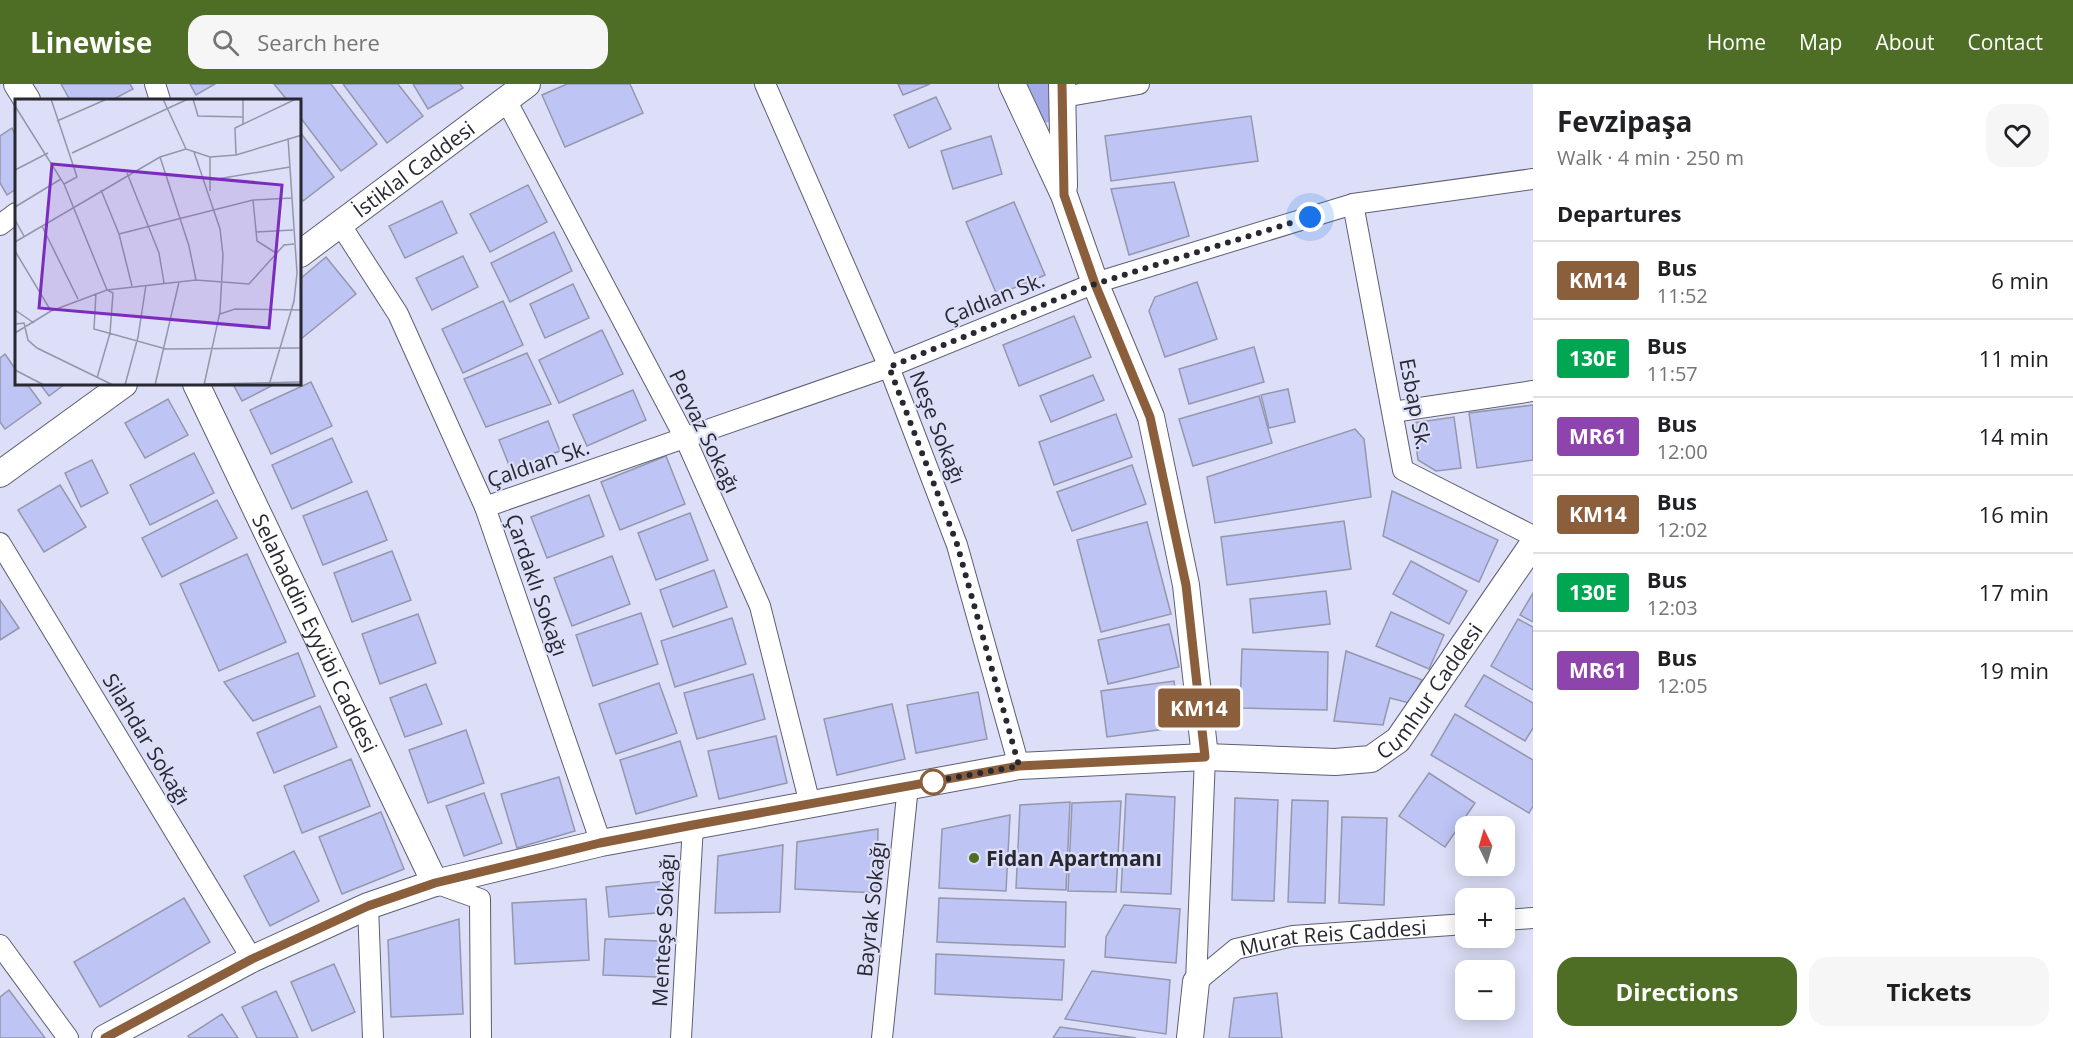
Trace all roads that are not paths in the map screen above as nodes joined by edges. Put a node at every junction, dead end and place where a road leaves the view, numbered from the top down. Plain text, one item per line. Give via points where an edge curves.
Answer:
1 (17, 84) edge
2 (155, 84) edge
3 (527, 84) edge
4 (765, 84) edge
5 (1012, 84) edge
6 (1139, 84) edge
7 (1063, 90) edge
8 (26, 99) edge
9 (160, 99) edge
10 (506, 100) junction
11 (1533, 178) edge
12 (1064, 195) junction
13 (1353, 204) junction
14 (15, 214) edge
15 (340, 224) junction
16 (0, 225) edge
17 (302, 252) edge
18 (1095, 284) junction
19 (889, 367) junction
20 (121, 386) edge
21 (197, 386) edge
22 (1533, 391) edge
23 (1393, 412) junction
24 (685, 438) junction
25 (0, 474) edge
26 (485, 507) junction
27 (1533, 536) edge
28 (0, 543) edge
29 (1533, 544) edge
30 (1205, 757) junction
31 (1019, 766) junction
32 (908, 786) junction
33 (810, 804) junction
34 (693, 825) junction
35 (600, 843) junction
36 (435, 883) junction
37 (368, 906) junction
38 (1533, 918) edge
39 (1515, 920) edge
40 (1455, 925) edge
41 (0, 945) edge
42 (252, 959) junction
43 (1196, 982) junction
44 (68, 1038) edge
45 (105, 1038) edge
46 (373, 1038) edge
47 (481, 1038) edge
48 (681, 1038) edge
49 (882, 1038) edge
50 (1190, 1038) edge

1 - 8 street
2 - 9 street
3 - 10 street, İstiklal Caddesi
4 - 19 street, Neşe Sokağı
5 - 12 street
6 - 7 street
7 - 12 street
10 - 15 street, İstiklal Caddesi
10 - 24 street, Pervaz Sokağı
11 - 13 street, Çaldıan Sk.
12 - 18 street
13 - 18 street, Çaldıan Sk.
13 - 23 street, Esbap Sk.
14 - 16 street
15 - 17 street, İstiklal Caddesi
15 - 26 street, Çardaklı Sokağı via 398,314
18 - 19 street, Çaldıan Sk.
18 - 30 street via 1150,417 1186,585
19 - 24 street, Çaldıan Sk.
19 - 31 street, Neşe Sokağı via 957,544
20 - 25 street
21 - 36 street, Selahaddin Eyyübi Caddesi
22 - 23 street
23 - 27 street, Esbap Sk. via 1403,470
24 - 26 street, Çaldıan Sk.
24 - 33 street, Pervaz Sokağı via 760,606
26 - 35 street, Çardaklı Sokağı
28 - 42 street, Silahdar Sokağı
29 - 30 street, Cumhur Caddesi via 1398,740 1371,759 1335,762
30 - 31 street, Cumhur Caddesi
30 - 43 street
31 - 32 street, Cumhur Caddesi
32 - 33 street, Cumhur Caddesi
32 - 49 street, Bayrak Sokağı
33 - 34 street, Cumhur Caddesi
34 - 35 street, Cumhur Caddesi
34 - 48 street, Menteşe Sokağı
35 - 36 street, Cumhur Caddesi
36 - 37 street, Cumhur Caddesi
36 - 47 street via 480,899
37 - 42 street, Cumhur Caddesi
37 - 46 street
38 - 39 street
40 - 43 street, Murat Reis Caddesi via 1293,936 1236,949
41 - 44 street
42 - 45 street, Cumhur Caddesi
43 - 50 street

